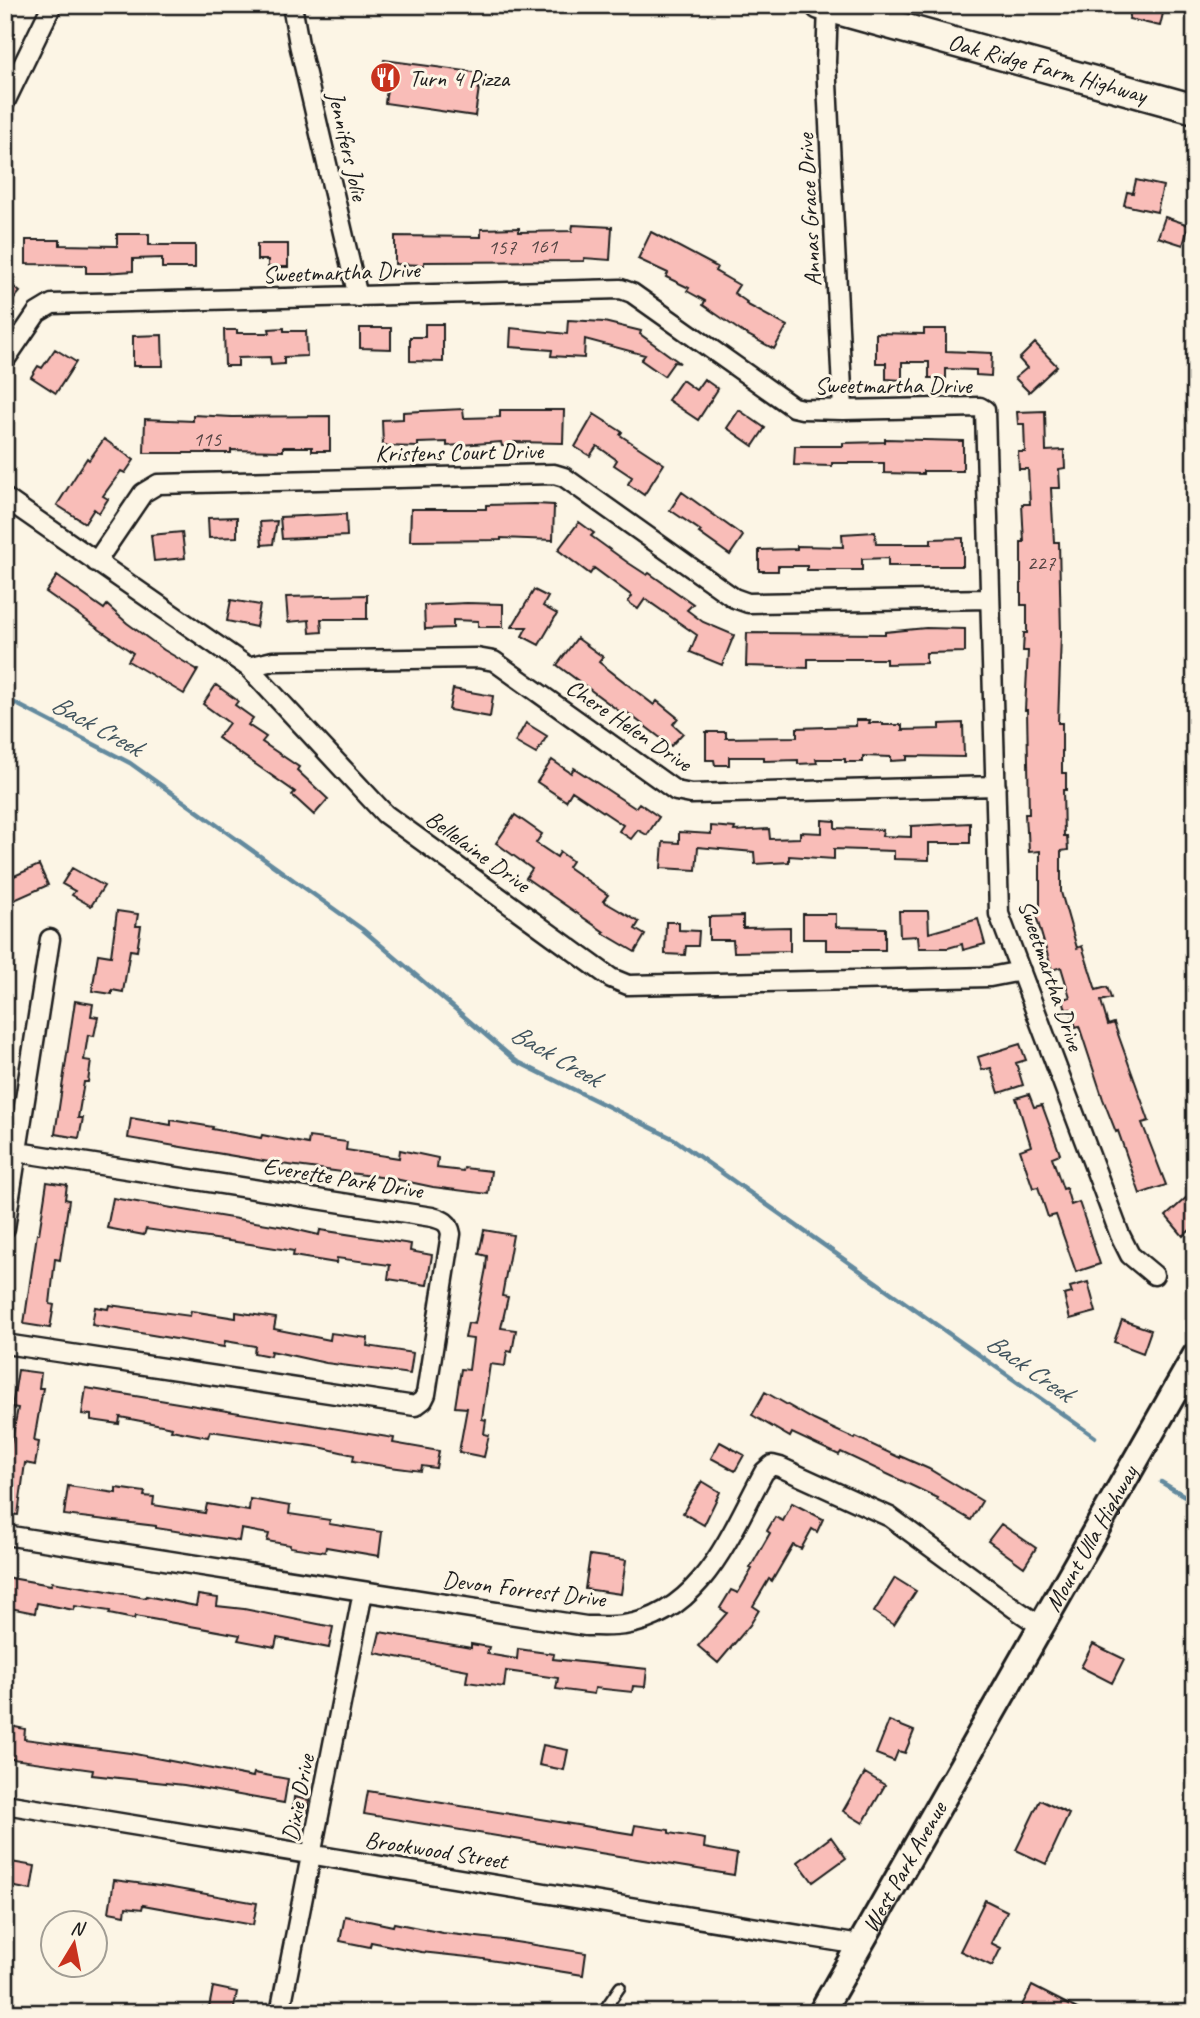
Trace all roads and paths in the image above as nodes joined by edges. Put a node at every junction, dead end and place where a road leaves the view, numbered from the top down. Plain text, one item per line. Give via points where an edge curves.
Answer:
1 (52, 5) edge
2 (292, 5) edge
3 (824, 6) edge
4 (5, 102) edge
5 (1195, 109) edge
6 (358, 297) junction
7 (5, 360) edge
8 (843, 410) junction
9 (5, 498) edge
10 (96, 562) junction
11 (990, 598) junction
12 (248, 667) junction
13 (996, 786) junction
14 (50, 939) dead end
15 (1021, 971) junction
16 (11, 1151) edge
17 (5, 1228) edge
18 (1154, 1275) dead end
19 (5, 1344) edge
20 (1195, 1356) edge
21 (5, 1535) edge
22 (363, 1592) junction
23 (1042, 1627) junction
24 (986, 1720) joint
25 (5, 1804) edge
26 (312, 1855) junction
27 (860, 1945) junction
28 (620, 1987) dead end
29 (280, 2013) edge
30 (602, 2013) edge
31 (821, 2013) edge

1 - 4 street
2 - 6 street, Jennifers Jolie
3 - 5 main road, Oak Ridge Farm Highway
3 - 8 street, Annas Grace Drive
6 - 7 street, Sweetmartha Drive via 52,304 37,313
6 - 8 street, Sweetmartha Drive via 621,289 793,407
8 - 11 street, Sweetmartha Drive via 985,410
9 - 10 street, Bellelaine Drive
10 - 11 street, Kristens Court Drive via 143,493 158,484 554,474 734,598 748,603
10 - 12 street, Bellelaine Drive
11 - 13 street, Sweetmartha Drive
12 - 13 street, Chere Helen Drive via 286,661 477,658 494,662 677,791 691,794
12 - 15 street, Bellelaine Drive via 385,814 620,982 990,977
13 - 15 street, Sweetmartha Drive via 999,914
14 - 16 street
15 - 18 street, Sweetmartha Drive via 1120,1235 1130,1255
16 - 17 street
16 - 19 street, Everette Park Drive via 432,1217 450,1226 451,1247 426,1394 415,1406
20 - 23 main road, Mount Ulla Highway
21 - 22 street, Devon Forrest Drive
22 - 23 street, Devon Forrest Drive via 586,1626 624,1625 653,1617 678,1602 709,1572 772,1465 890,1517
22 - 26 street, Dixie Drive
23 - 24 main road, Mount Ulla Highway
24 - 27 main road, West Park Avenue
25 - 26 street, Brookwood Street
26 - 27 street, Brookwood Street
26 - 29 street, Dixie Drive
27 - 31 main road, West Park Avenue
28 - 30 lane

